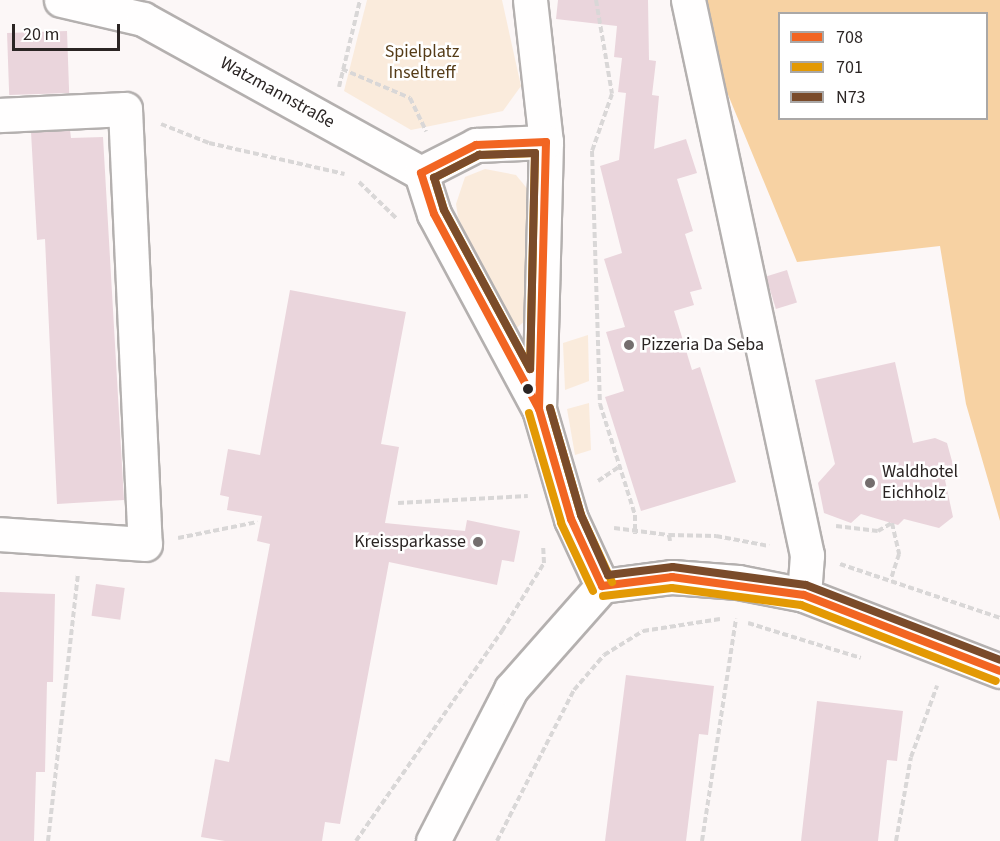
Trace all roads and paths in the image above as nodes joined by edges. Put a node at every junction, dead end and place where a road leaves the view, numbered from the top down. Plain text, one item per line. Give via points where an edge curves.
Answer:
1 (61, 0) edge
2 (360, 0) edge
3 (530, 0) edge
4 (596, 0) edge
5 (688, 0) edge
6 (342, 69) junction
7 (124, 109) junction
8 (0, 115) edge
9 (331, 123) junction
10 (419, 138) dead end
11 (546, 142) junction
12 (421, 173) junction
13 (399, 222) dead end
14 (539, 408) junction
15 (620, 466) junction
16 (598, 489) dead end
17 (538, 496) dead end
18 (398, 502) dead end
19 (797, 512) junction
20 (606, 521) dead end
21 (257, 522) dead end
22 (0, 534) edge
23 (635, 534) junction
24 (669, 535) dead end
25 (542, 541) dead end
26 (81, 543) junction
27 (145, 544) junction
28 (807, 555) junction
29 (891, 578) junction
30 (602, 586) junction
31 (804, 596) junction
32 (1000, 618) edge
33 (736, 619) junction
34 (865, 659) dead end
35 (1000, 671) edge
36 (927, 682) dead end
37 (938, 686) junction
38 (948, 690) dead end
39 (48, 841) edge
40 (356, 841) edge
41 (433, 841) edge
42 (497, 841) edge
43 (702, 841) edge
44 (896, 841) edge

1 - 9 street, Watzmannstraße via 143,19
2 - 6 path
3 - 11 street
4 - 15 path via 612,94 592,151 595,328 600,404
5 - 19 street
6 - 9 path
6 - 10 path via 410,98 428,136
7 - 8 street
7 - 13 path via 208,143 325,166 354,178
7 - 27 street
9 - 12 street, Watzmannstraße
11 - 12 street via 476,145
11 - 14 street
12 - 14 street via 434,214
14 - 30 street via 571,519
15 - 16 path via 599,478
15 - 23 path via 635,515
17 - 18 path
19 - 28 street
19 - 29 path via 857,531 878,531 892,523 899,554
20 - 23 path
21 - 27 path
22 - 26 street
23 - 24 path
25 - 40 path via 544,563
26 - 27 street
26 - 39 path
28 - 29 path
28 - 31 street
29 - 32 path
30 - 31 street via 672,578 738,582
30 - 41 street via 511,688
31 - 35 street
33 - 34 path
33 - 42 path via 700,618 643,631 604,656 574,690
33 - 43 path
36 - 37 path
37 - 38 path
37 - 44 path via 911,757

